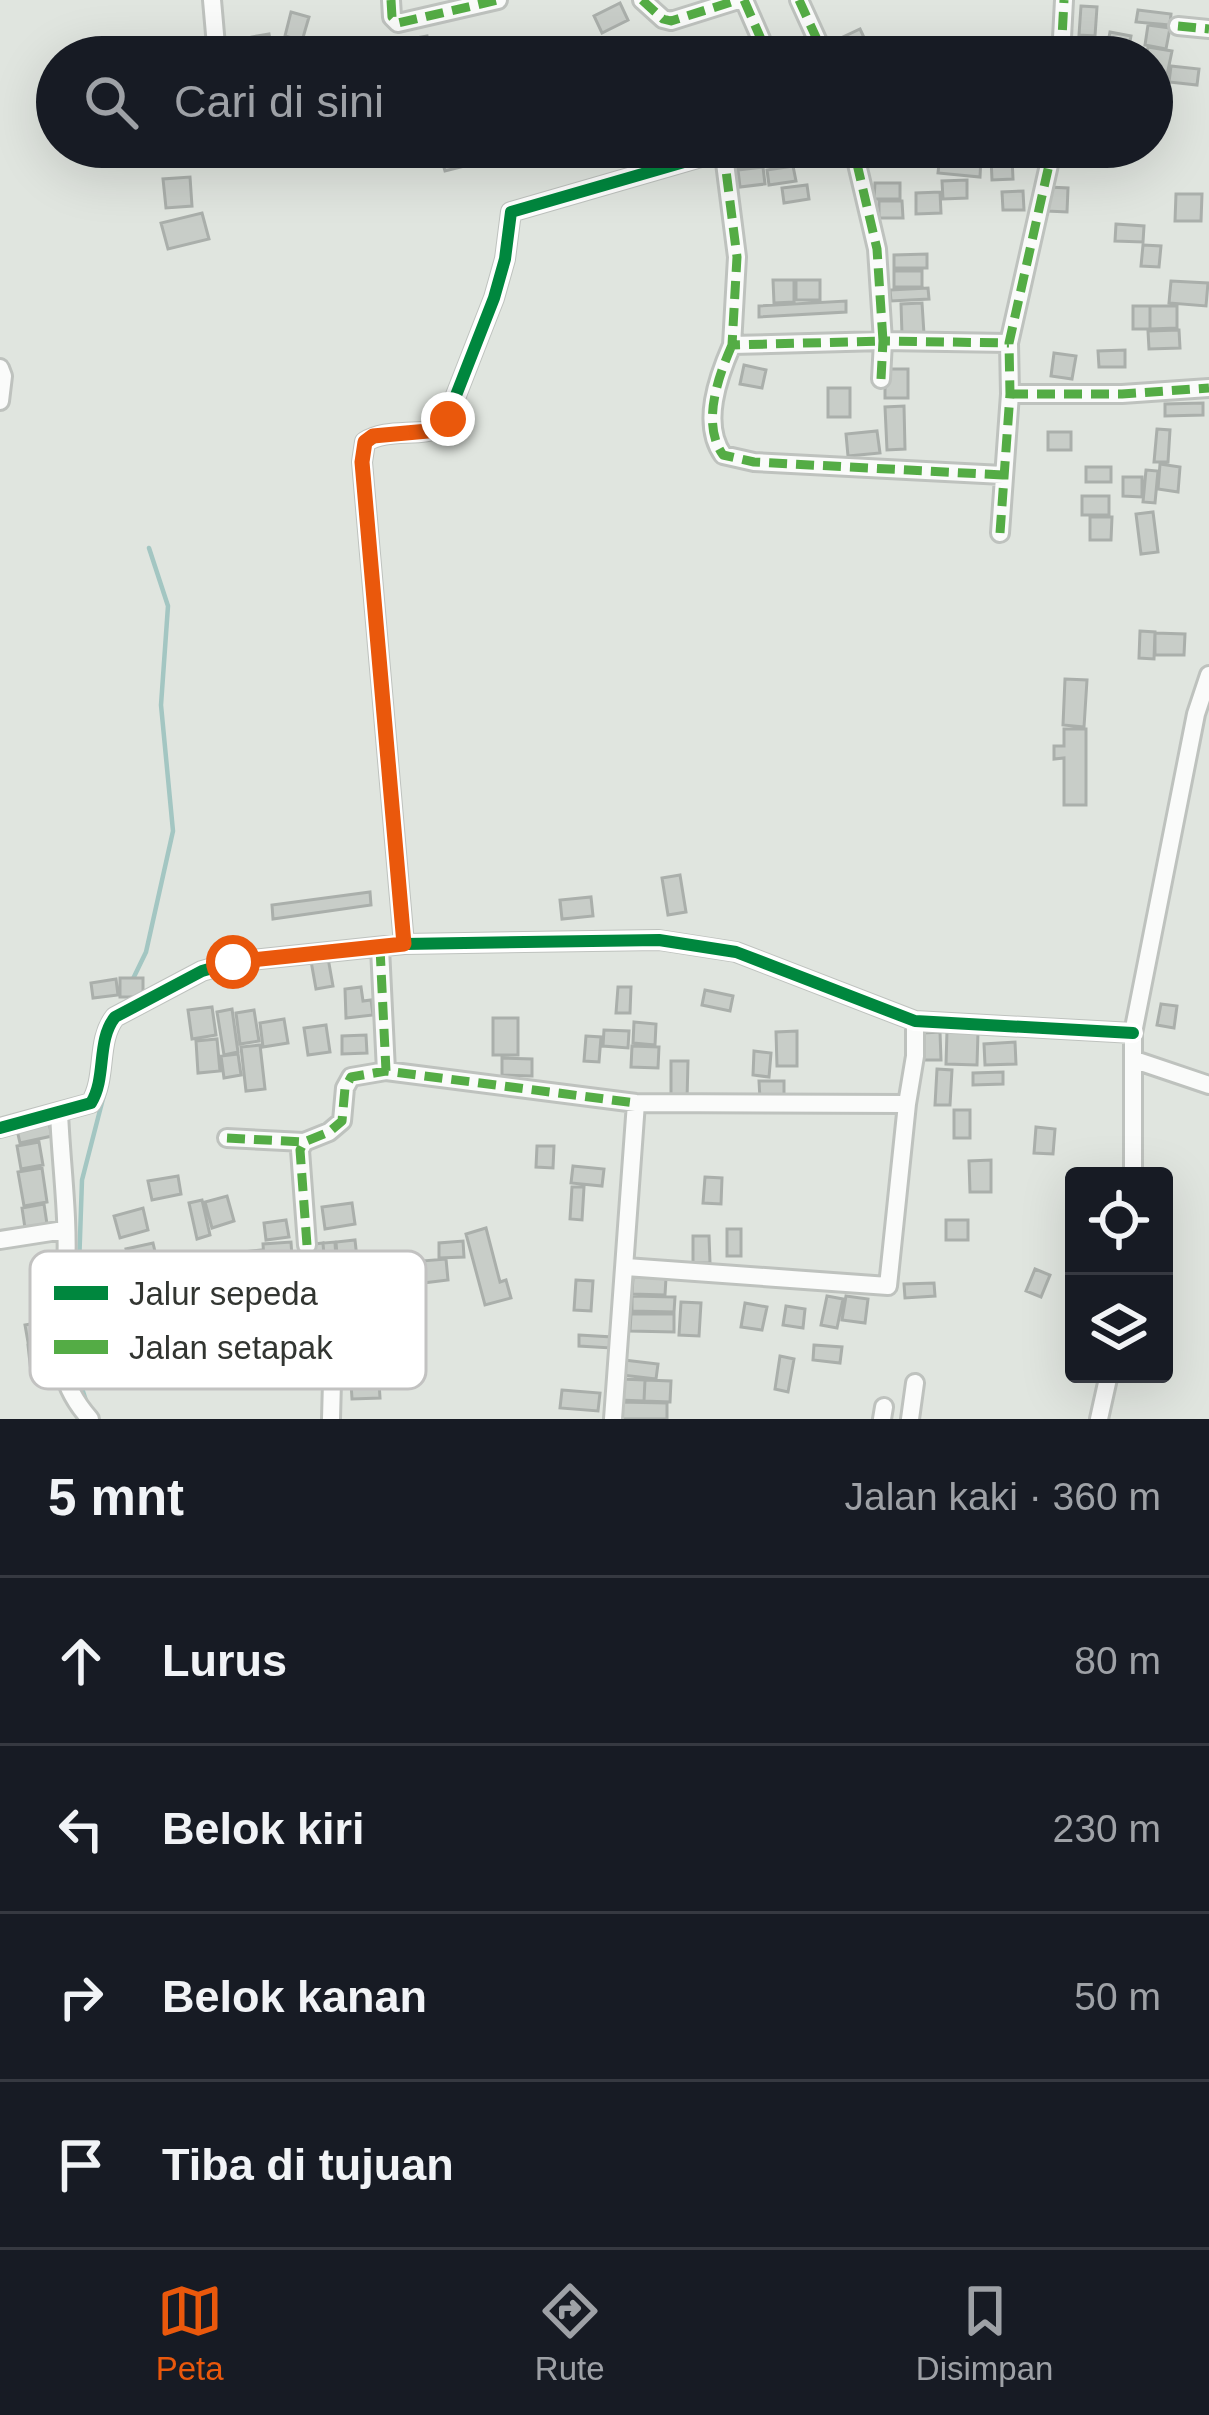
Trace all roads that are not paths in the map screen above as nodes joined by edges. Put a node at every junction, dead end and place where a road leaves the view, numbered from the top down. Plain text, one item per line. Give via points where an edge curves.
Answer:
1 (212, 0) edge
2 (391, 0) edge
3 (498, 0) edge
4 (643, 0) edge
5 (741, 0) edge
6 (799, 0) edge
7 (1064, 0) edge
8 (1178, 26) dead end
9 (1209, 28) edge
10 (215, 36) edge
11 (759, 36) edge
12 (816, 36) edge
13 (1061, 36) edge
14 (656, 168) edge
15 (726, 168) edge
16 (858, 168) edge
17 (1049, 168) edge
18 (883, 341) junction
19 (1009, 343) junction
20 (732, 345) junction
21 (0, 368) edge
22 (881, 379) dead end
23 (1209, 388) edge
24 (1010, 394) junction
25 (0, 401) edge
26 (1003, 475) junction
27 (1000, 533) dead end
28 (1209, 675) edge
29 (1203, 715) edge
30 (404, 944) junction
31 (380, 948) junction
32 (915, 1021) junction
33 (1133, 1033) junction
34 (1135, 1060) junction
35 (386, 1071) junction
36 (1209, 1084) edge
37 (636, 1103) junction
38 (907, 1104) junction
39 (59, 1112) junction
40 (0, 1128) edge
41 (227, 1138) dead end
42 (304, 1142) junction
43 (1132, 1167) edge
44 (64, 1230) junction
45 (0, 1240) edge
46 (307, 1245) dead end
47 (65, 1251) edge
48 (626, 1267) junction
49 (915, 1383) dead end
50 (1107, 1383) edge
51 (72, 1389) edge
52 (332, 1389) edge
53 (90, 1419) edge
54 (331, 1419) edge
55 (614, 1419) edge
56 (910, 1419) edge
57 (1100, 1419) edge

1 - 10 street
2 - 3 street via 392,17 402,23
4 - 5 street via 670,21
5 - 11 street
6 - 12 street
7 - 13 street
8 - 9 street
14 - 30 street via 516,208 488,316 445,426 365,442
15 - 20 street via 737,257
16 - 18 street via 878,249
17 - 19 street
18 - 19 street
18 - 20 street
18 - 22 street
19 - 24 street
20 - 26 street via 714,404 723,455
21 - 25 street
23 - 24 street
24 - 26 street
26 - 27 street
28 - 29 street
29 - 33 street
30 - 31 street
30 - 32 street via 695,943
31 - 35 street
31 - 39 street via 218,965 128,1008 108,1026 95,1097
32 - 33 street
32 - 38 street
33 - 34 street
34 - 36 street
34 - 43 street
35 - 37 street
35 - 42 street via 350,1077 342,1121
37 - 38 street
37 - 48 street
38 - 48 street via 888,1286
39 - 40 street
39 - 44 street
41 - 42 street
42 - 46 street
44 - 45 street
44 - 47 street
48 - 55 street
49 - 56 street
50 - 57 street
51 - 53 street
52 - 54 street

